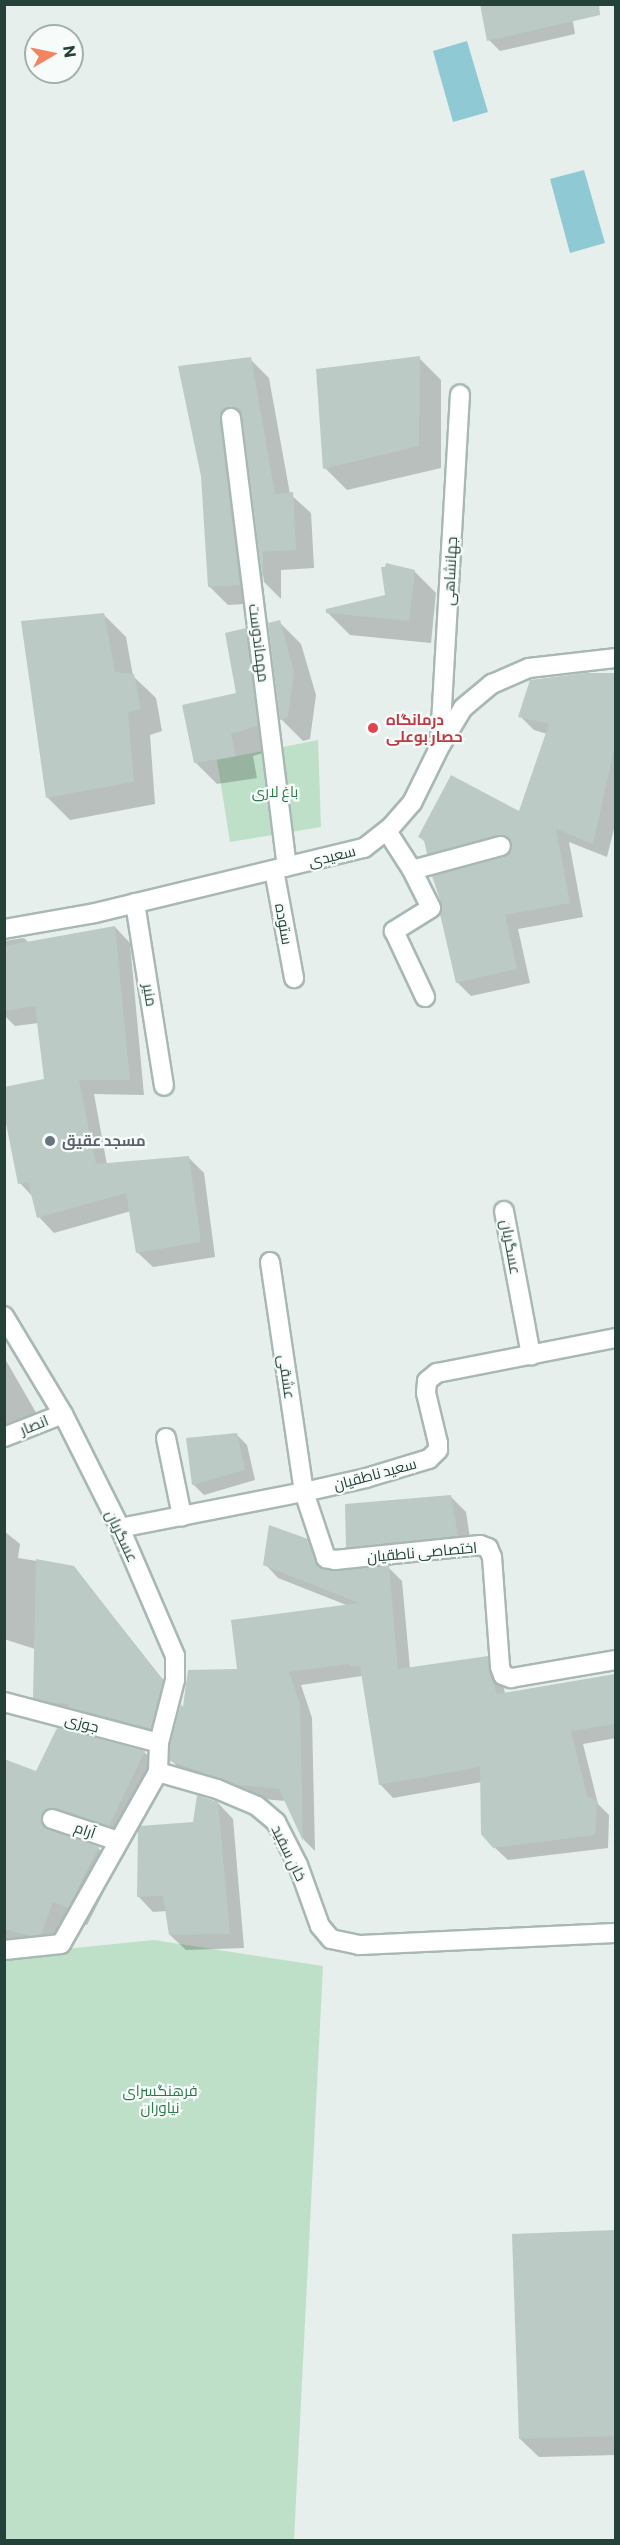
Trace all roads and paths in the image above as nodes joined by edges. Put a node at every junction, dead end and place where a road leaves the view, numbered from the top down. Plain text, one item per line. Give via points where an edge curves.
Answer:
1 (460, 395) dead end
2 (231, 418) dead end
3 (615, 658) edge
4 (440, 746) junction
5 (387, 831) junction
6 (501, 846) dead end
7 (280, 869) junction
8 (412, 870) junction
9 (135, 903) junction
10 (4, 929) edge
11 (294, 978) dead end
12 (425, 998) dead end
13 (164, 1086) dead end
14 (504, 1211) dead end
15 (270, 1262) dead end
16 (4, 1316) edge
17 (615, 1338) edge
18 (531, 1355) junction
19 (63, 1414) junction
20 (4, 1437) edge
21 (166, 1438) dead end
22 (304, 1492) junction
23 (182, 1516) junction
24 (120, 1528) junction
25 (615, 1660) edge
26 (4, 1702) edge
27 (159, 1743) junction
28 (158, 1772) junction
29 (52, 1819) dead end
30 (118, 1841) junction
31 (615, 1933) edge
32 (4, 1950) edge

1 - 4 street, جهانشاهی
2 - 7 street, مهماندوست
3 - 4 street, سعیدی via 530,668 492,684 463,708
4 - 5 street, سعیدی via 412,803
5 - 7 street, سعیدی via 364,849
5 - 8 street
6 - 8 street
7 - 9 street, سعیدی
7 - 11 street, ستوده
8 - 12 street via 431,908 394,931
9 - 10 street, سعیدی
9 - 13 street, منیر
14 - 18 street, عسگریان
15 - 22 street, عشقی
16 - 19 street, عسگریان
17 - 18 street, سعید ناطقیان
18 - 22 street, سعید ناطقیان via 437,1373 427,1381 426,1394 438,1443 438,1450 429,1459
19 - 20 street, انصار
19 - 24 street, عسگریان
21 - 23 street
22 - 23 street, سعید ناطقیان
22 - 25 street, اختصاصی ناطقیان via 326,1558 480,1545 488,1548 503,1675 511,1678
23 - 24 street, سعید ناطقیان
24 - 27 street, عسگریان via 175,1656 175,1680
26 - 27 street, جوزی
27 - 28 street, عسگریان
28 - 30 street
28 - 31 street, خان سفید via 217,1789 257,1806 276,1822 298,1865 320,1926 331,1939 359,1945
29 - 30 street, آرام
30 - 32 street via 61,1944

